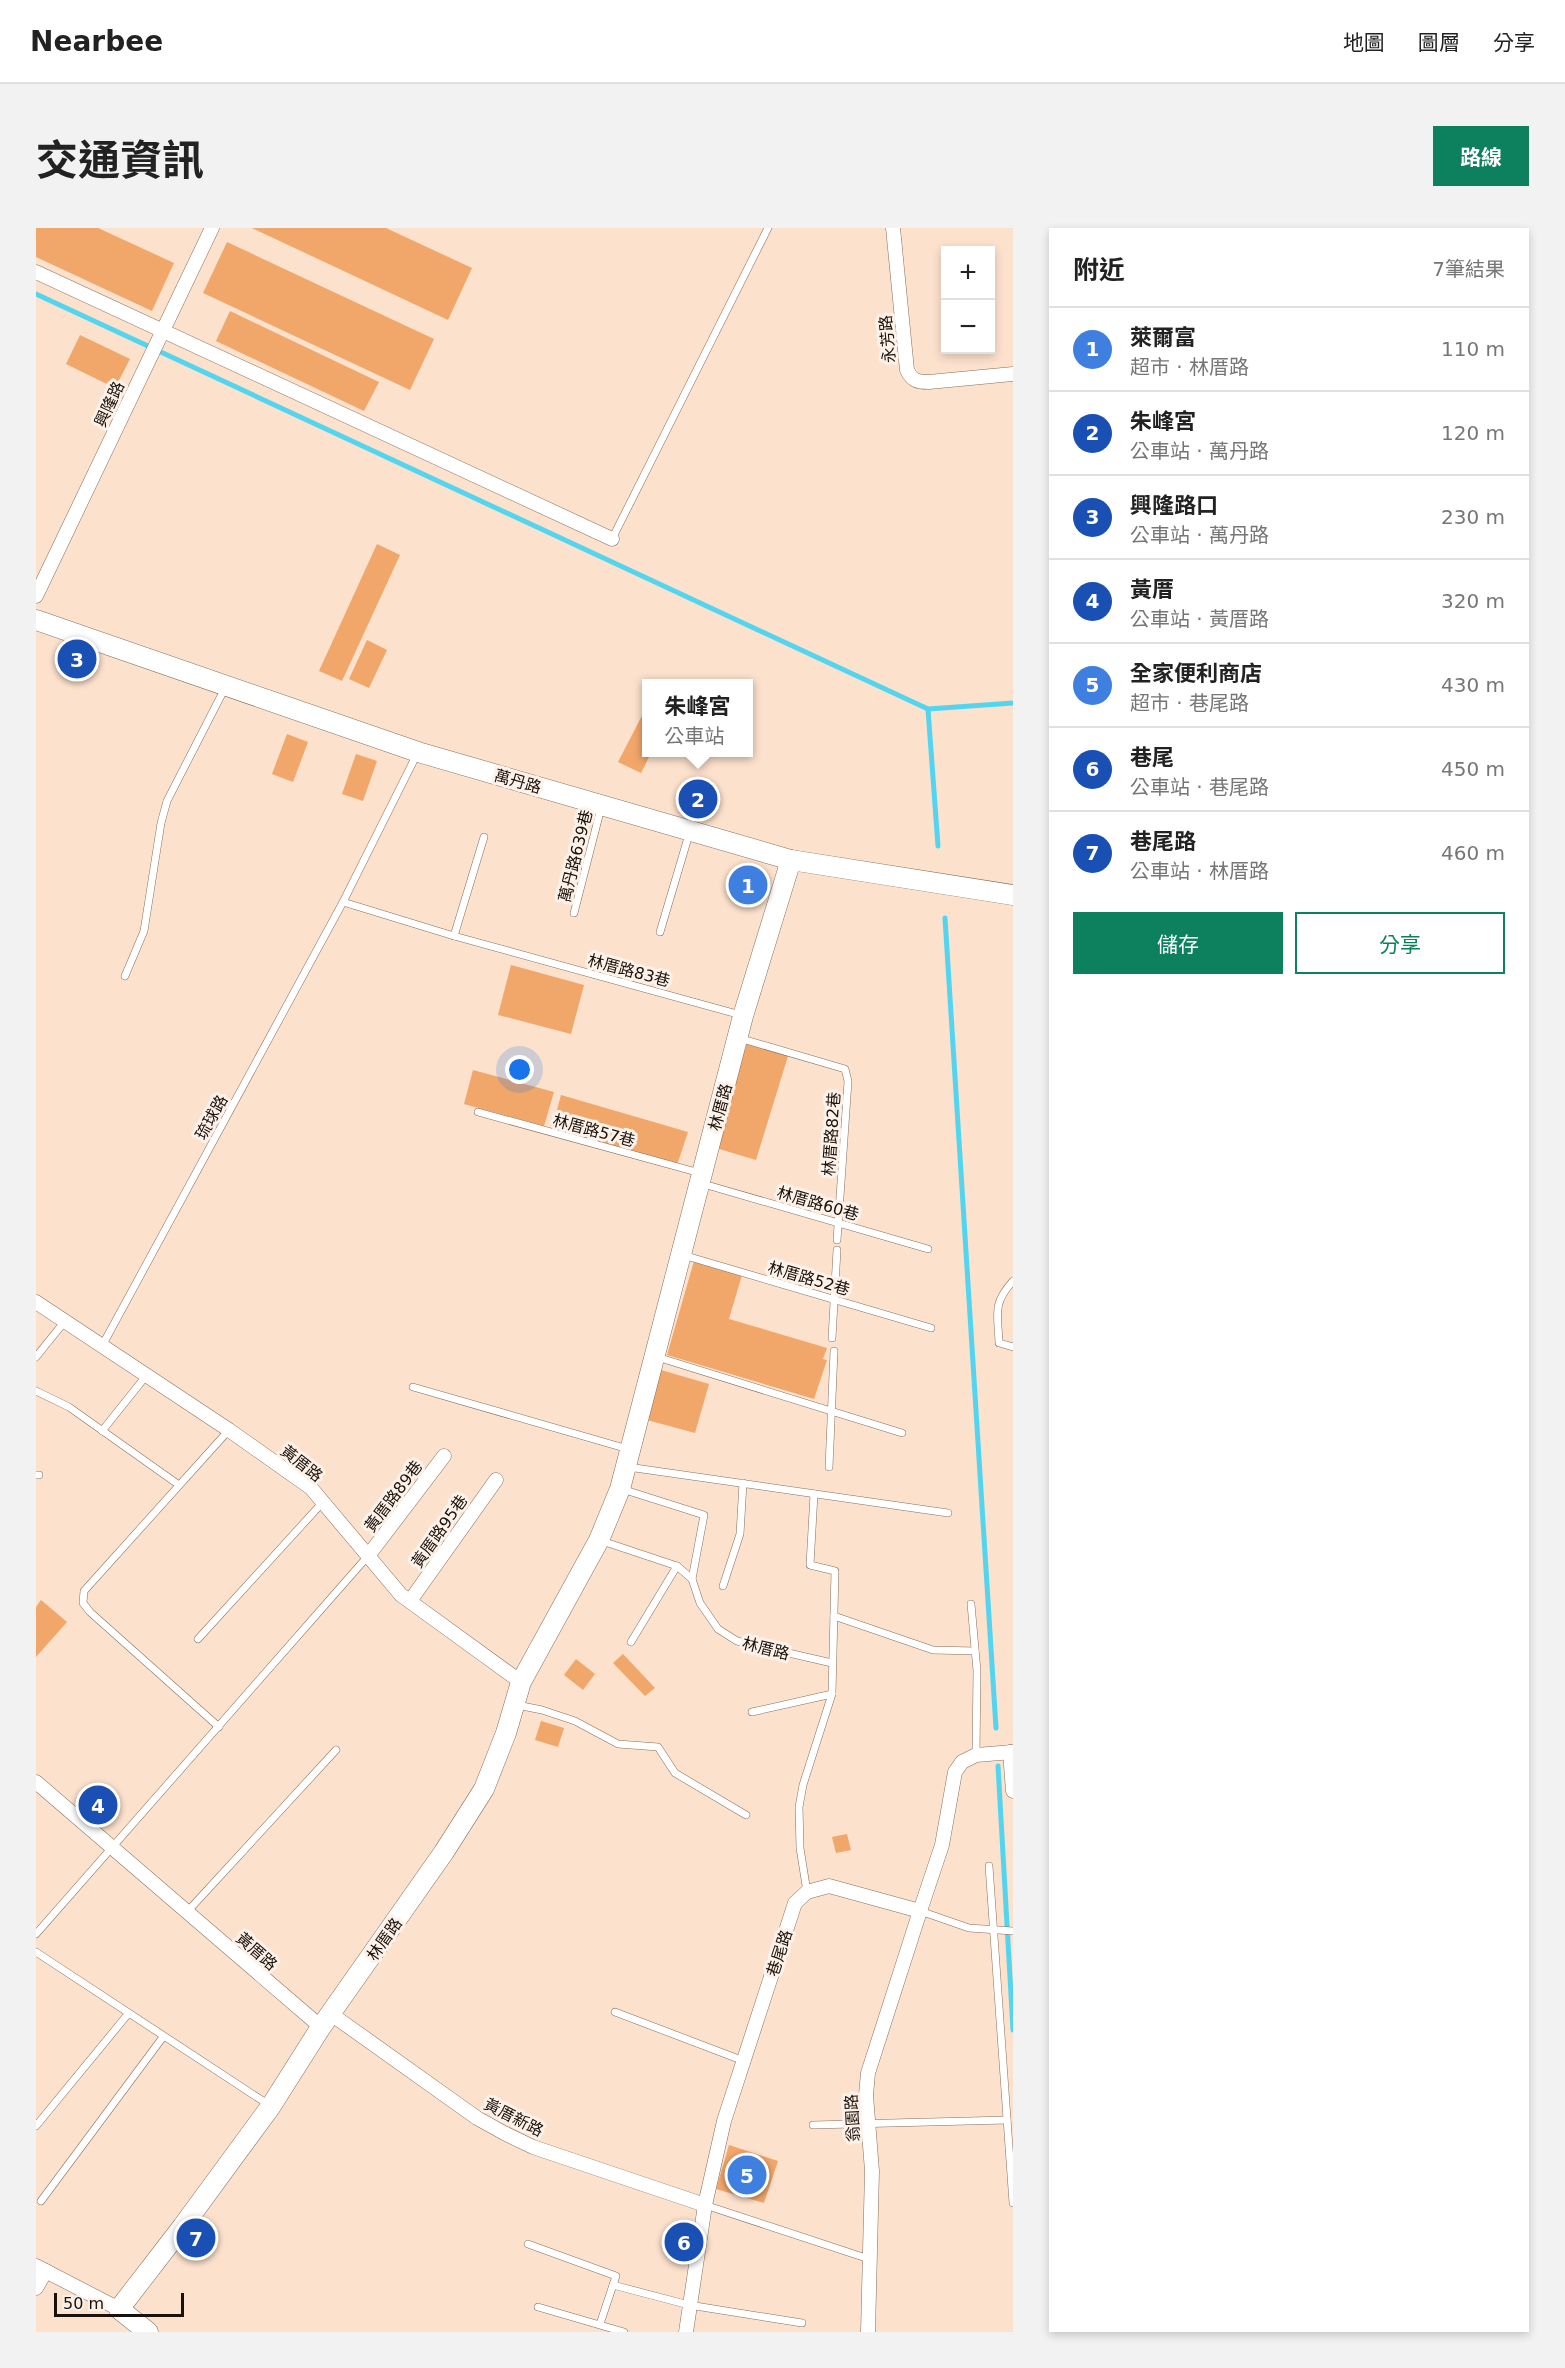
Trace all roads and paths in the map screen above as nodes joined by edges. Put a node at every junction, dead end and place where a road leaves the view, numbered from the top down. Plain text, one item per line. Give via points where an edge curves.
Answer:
1 (212, 228) edge
2 (768, 228) edge
3 (893, 228) edge
4 (36, 272) edge
5 (157, 342) junction
6 (1013, 374) edge
7 (612, 539) joint
8 (36, 596) edge
9 (36, 620) edge
10 (227, 685) junction
11 (418, 752) junction
12 (602, 805) junction
13 (690, 830) junction
14 (484, 837) dead end
15 (791, 860) junction
16 (1013, 895) edge
17 (344, 902) junction
18 (574, 913) dead end
19 (660, 932) dead end
20 (454, 936) junction
21 (125, 976) dead end
22 (744, 1016) junction
23 (738, 1038) junction
24 (478, 1112) dead end
25 (701, 1179) junction
26 (838, 1223) junction
27 (837, 1240) dead end
28 (837, 1250) dead end
29 (928, 1250) dead end
30 (680, 1255) junction
31 (1013, 1281) edge
32 (834, 1299) junction
33 (36, 1302) edge
34 (65, 1321) junction
35 (931, 1328) dead end
36 (832, 1338) dead end
37 (102, 1346) junction
38 (1013, 1347) edge
39 (834, 1351) dead end
40 (655, 1357) junction
41 (36, 1358) edge
42 (146, 1376) junction
43 (413, 1387) dead end
44 (36, 1391) edge
45 (831, 1411) junction
46 (229, 1430) junction
47 (102, 1431) junction
48 (902, 1433) dead end
49 (444, 1456) dead end
50 (628, 1458) junction
51 (829, 1467) dead end
52 (496, 1480) dead end
53 (743, 1483) junction
54 (179, 1485) junction
55 (620, 1489) junction
56 (814, 1494) junction
57 (323, 1502) junction
58 (948, 1513) dead end
59 (599, 1540) junction
60 (368, 1556) junction
61 (677, 1566) junction
62 (693, 1579) junction
63 (723, 1586) dead end
64 (410, 1601) junction
65 (971, 1605) dead end
66 (834, 1616) junction
67 (198, 1639) dead end
68 (631, 1642) dead end
69 (975, 1651) junction
70 (832, 1664) junction
71 (521, 1682) junction
72 (832, 1694) junction
73 (514, 1705) junction
74 (752, 1712) dead end
75 (219, 1727) junction
76 (336, 1750) dead end
77 (1011, 1752) edge
78 (976, 1755) junction
79 (36, 1782) edge
80 (1013, 1791) edge
81 (746, 1815) dead end
82 (113, 1848) junction
83 (989, 1866) dead end
84 (807, 1892) junction
85 (920, 1911) junction
86 (188, 1912) junction
87 (992, 1931) junction
88 (1013, 1931) edge
89 (36, 1934) edge
90 (36, 1952) edge
91 (615, 2012) dead end
92 (128, 2014) junction
93 (326, 2021) junction
94 (163, 2037) junction
95 (744, 2061) junction
96 (271, 2106) junction
97 (1007, 2120) junction
98 (868, 2124) junction
99 (813, 2125) dead end
100 (36, 2126) edge
101 (41, 2201) dead end
102 (1013, 2203) edge
103 (705, 2205) junction
104 (528, 2244) dead end
105 (869, 2259) junction
106 (41, 2269) edge
107 (613, 2285) junction
108 (36, 2288) edge
109 (689, 2305) junction
110 (538, 2307) dead end
111 (119, 2309) junction
112 (802, 2323) dead end
113 (600, 2324) junction
114 (148, 2332) edge
115 (624, 2332) edge
116 (686, 2332) edge
117 (868, 2332) edge

1 - 5 street, 興隆路
2 - 7 lane
3 - 6 street, 永芳路 via 907,370 911,378 929,382
4 - 5 street
5 - 7 street
5 - 8 street, 興隆路
9 - 10 street, 萬丹路
10 - 11 street, 萬丹路
10 - 21 lane via 167,801 144,931
11 - 12 street, 萬丹路
11 - 17 lane, 琉球路
12 - 13 street, 萬丹路
12 - 18 lane, 萬丹路639巷
13 - 15 street, 萬丹路
13 - 19 lane
14 - 20 lane
15 - 16 street, 萬丹路
15 - 22 street, 林厝路
17 - 20 lane
17 - 37 lane, 琉球路
20 - 22 lane, 林厝路83巷
22 - 23 street, 林厝路
23 - 25 street, 林厝路
23 - 26 lane, 林厝路82巷 via 845,1070 848,1081
24 - 25 lane, 林厝路57巷
25 - 26 lane, 林厝路60巷
25 - 30 street, 林厝路
26 - 27 lane, 林厝路82巷
26 - 29 lane, 林厝路60巷
28 - 32 lane
30 - 32 lane, 林厝路52巷
30 - 40 street, 林厝路
31 - 38 lane via 999,1299 997,1309 999,1343
32 - 35 lane, 林厝路52巷
32 - 36 lane
33 - 34 street, 黃厝路
34 - 37 street, 黃厝路
34 - 41 lane
37 - 42 street, 黃厝路
39 - 45 lane
40 - 45 lane
40 - 50 street, 林厝路
42 - 46 street, 黃厝路
42 - 47 lane
43 - 50 lane
44 - 47 lane via 69,1407
45 - 48 lane
45 - 51 lane
46 - 54 lane
46 - 57 street, 黃厝路 via 311,1488
47 - 54 lane
49 - 60 street, 黃厝路89巷
50 - 53 lane
50 - 55 street, 林厝路
52 - 64 street, 黃厝路95巷
53 - 56 lane
53 - 63 lane via 740,1534
54 - 75 lane via 84,1591 83,1603
55 - 59 street, 林厝路
55 - 62 lane via 704,1515
56 - 58 lane
56 - 66 lane via 810,1565 835,1571
57 - 60 street, 黃厝路
57 - 67 lane
59 - 61 lane
59 - 71 street, 林厝路
60 - 64 street, 黃厝路
60 - 75 lane
61 - 62 lane
61 - 68 lane
62 - 70 lane, 林厝路 via 699,1603 718,1629 736,1641
64 - 71 street, 黃厝路
65 - 69 lane
66 - 69 lane via 933,1650
66 - 70 lane
69 - 78 lane
70 - 72 lane
71 - 73 street, 林厝路
72 - 74 lane
72 - 84 lane via 798,1807
73 - 81 lane via 575,1721 618,1744 658,1747 675,1773
73 - 93 street, 林厝路 via 484,1789
75 - 82 lane
76 - 86 lane
77 - 78 street
77 - 80 street
78 - 85 street via 962,1762 955,1772 942,1845
79 - 82 street, 黃厝路
82 - 86 street, 黃厝路
82 - 89 lane
83 - 87 lane
84 - 85 street via 829,1886
84 - 95 street, 巷尾路 via 795,1903
85 - 87 lane via 969,1928
85 - 98 street, 翁園路 via 868,2073
86 - 93 street, 黃厝路
87 - 88 lane
87 - 97 lane
90 - 92 lane
91 - 95 lane
92 - 94 lane
92 - 100 lane
93 - 96 street, 林厝路
93 - 103 street, 黃厝新路 via 504,2133 533,2147
94 - 96 lane
94 - 101 lane
95 - 103 street, 巷尾路 via 724,2121
96 - 111 street, 林厝路
97 - 98 lane
97 - 102 lane
98 - 99 lane
98 - 105 street, 翁園路 via 872,2171
103 - 105 lane
103 - 109 street, 巷尾路
104 - 107 lane via 616,2276
105 - 117 street, 翁園路
106 - 108 street
106 - 111 street
107 - 109 lane
107 - 113 lane
109 - 112 lane
109 - 116 street, 巷尾路
110 - 113 lane
111 - 114 street
113 - 115 lane

